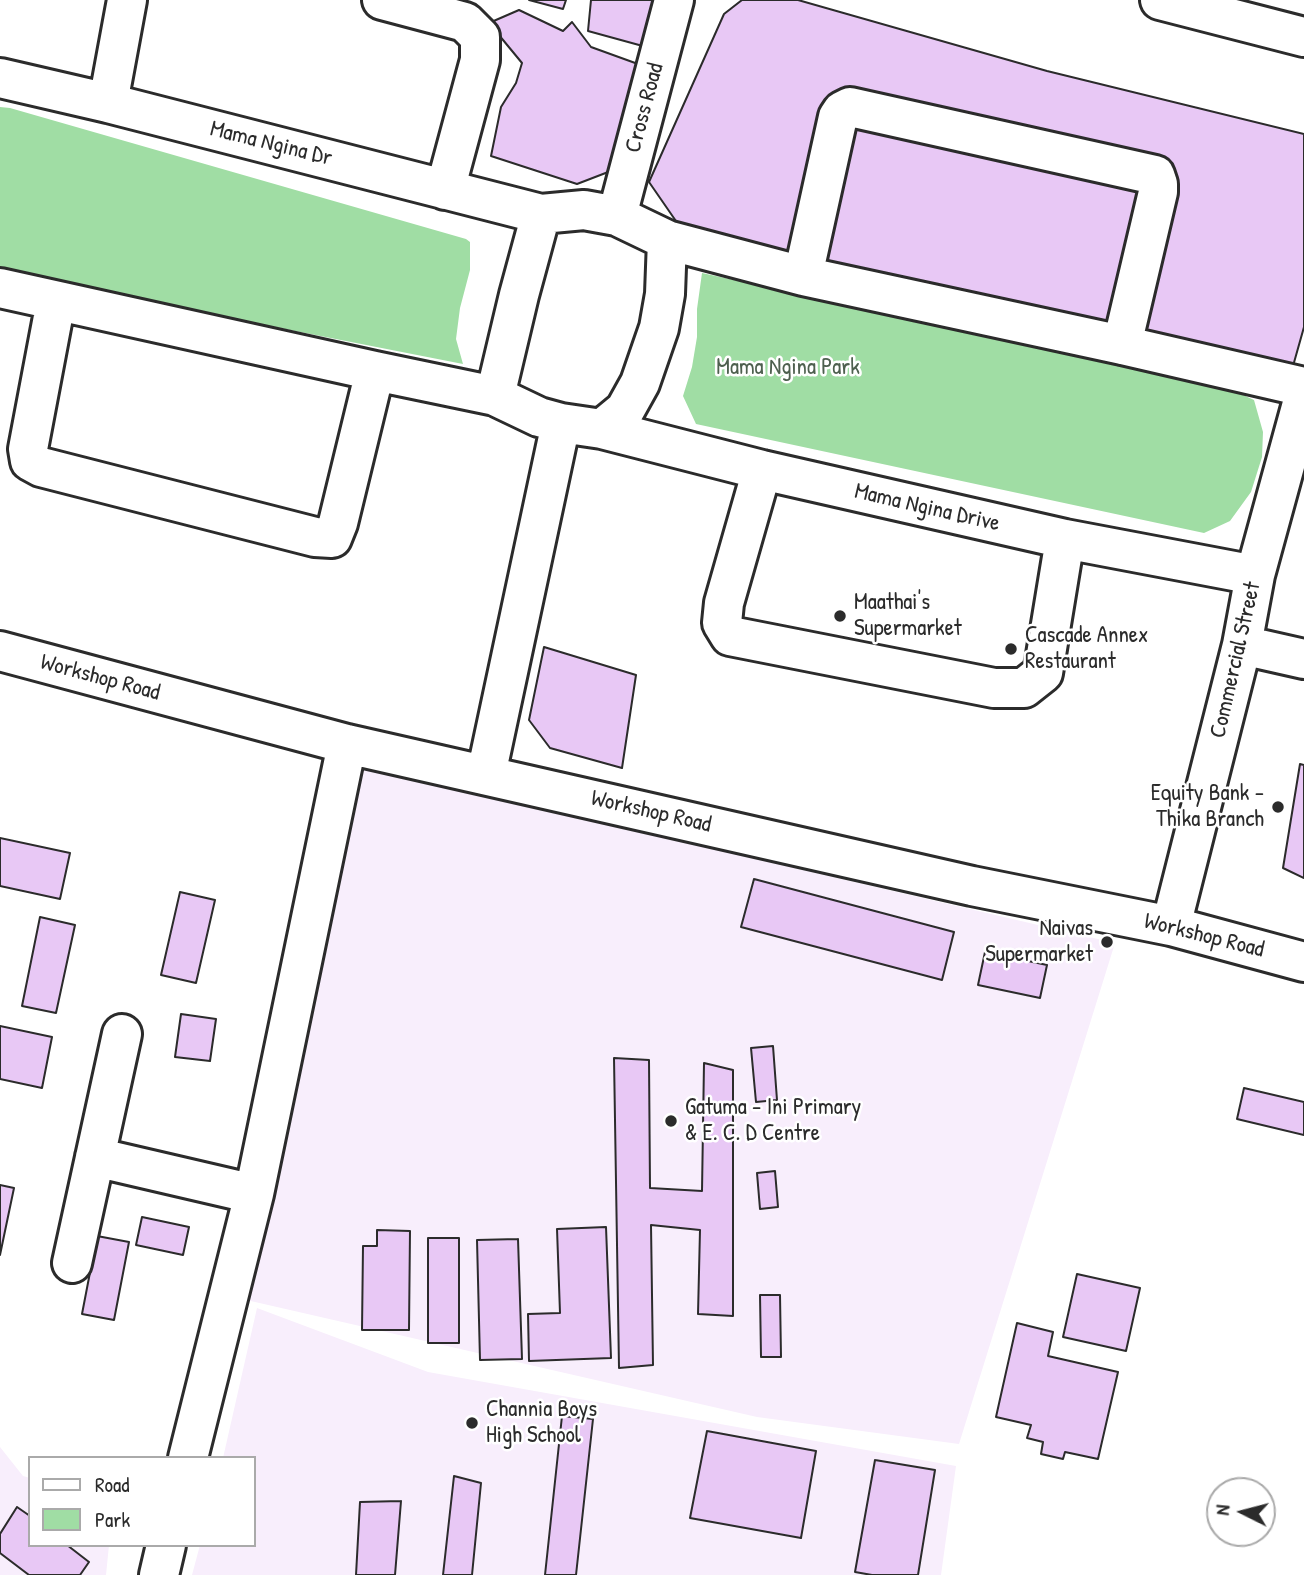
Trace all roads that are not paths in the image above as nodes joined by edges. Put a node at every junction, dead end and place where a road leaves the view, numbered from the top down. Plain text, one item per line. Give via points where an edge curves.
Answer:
1 (127, 0) edge
2 (382, 0) edge
3 (674, 0) edge
4 (1160, 0) edge
5 (1304, 37) edge
6 (0, 78) edge
7 (108, 103) junction
8 (445, 190) junction
9 (541, 214) junction
10 (617, 216) junction
11 (667, 240) junction
12 (803, 276) junction
13 (0, 288) edge
14 (56, 301) junction
15 (1122, 345) junction
16 (375, 371) junction
17 (1304, 387) edge
18 (495, 396) junction
19 (1304, 396) edge
20 (561, 423) junction
21 (602, 429) junction
22 (762, 470) junction
23 (1065, 540) junction
24 (1255, 575) junction
25 (1241, 645) junction
26 (0, 651) edge
27 (1304, 659) edge
28 (347, 744) junction
29 (486, 775) junction
30 (1171, 926) junction
31 (1304, 962) edge
32 (122, 1034) dead end
33 (95, 1157) junction
34 (254, 1194) junction
35 (72, 1263) dead end
36 (188, 1456) edge
37 (166, 1547) edge
38 (159, 1575) edge

1 - 7 street
2 - 8 street via 465,22 480,37 480,60
3 - 10 street, Cross Road
4 - 5 street
6 - 7 street, Mama Ngina Dr
7 - 8 street, Mama Ngina Dr
8 - 9 street, Mama Ngina Dr
9 - 10 street, Mama Ngina Dr via 584,210
9 - 18 street
10 - 11 street, Mama Ngina Dr
11 - 12 street
11 - 21 street via 665,294 644,372 625,410
12 - 15 street
12 - 15 street via 838,117 850,107 1154,175 1158,192
13 - 14 street
14 - 16 street
14 - 16 street via 28,449 30,461 315,537 332,538 338,523
15 - 17 street
16 - 18 street
18 - 20 street, Mama Ngina Drive
19 - 24 street, Commercial Street
20 - 21 street, Mama Ngina Drive
20 - 29 street
21 - 22 street, Mama Ngina Drive
22 - 23 street, Mama Ngina Drive
22 - 23 street via 724,603 722,623 730,636 994,688 1024,688 1043,673
23 - 24 street, Mama Ngina Drive
24 - 25 street, Commercial Street
25 - 27 street
25 - 30 street, Commercial Street
26 - 28 street, Workshop Road
28 - 29 street, Workshop Road
28 - 34 street
29 - 30 street, Workshop Road via 972,886
30 - 31 street, Workshop Road
32 - 33 street
33 - 34 street
33 - 35 street
34 - 36 street
37 - 38 street

